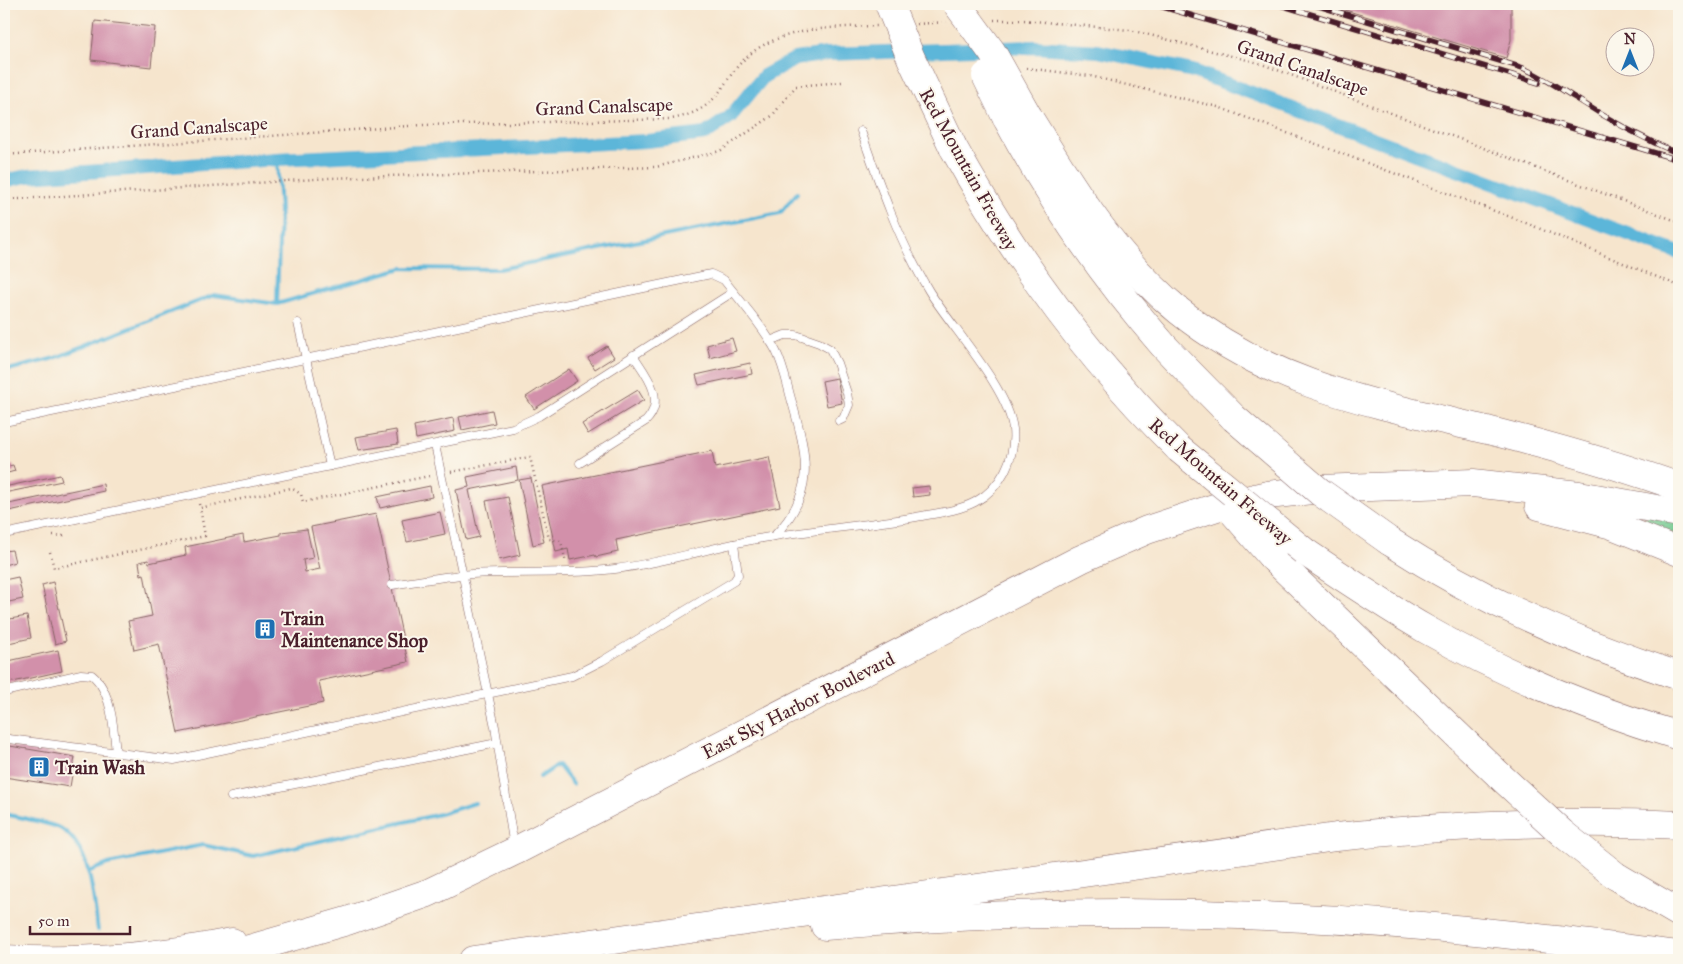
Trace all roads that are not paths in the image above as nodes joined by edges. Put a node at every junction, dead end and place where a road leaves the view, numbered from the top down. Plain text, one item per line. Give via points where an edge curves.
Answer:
1 (953, 10) edge
2 (886, 15) edge
3 (1017, 117) junction
4 (861, 132) dead end
5 (733, 292) junction
6 (298, 323) dead end
7 (770, 341) junction
8 (632, 355) junction
9 (307, 358) junction
10 (839, 420) dead end
11 (4, 422) edge
12 (434, 445) junction
13 (1179, 449) junction
14 (580, 463) dead end
15 (330, 466) junction
16 (1394, 486) junction
17 (1679, 487) edge
18 (1679, 513) edge
19 (4, 534) edge
20 (774, 536) junction
21 (734, 544) junction
22 (1679, 552) edge
23 (463, 575) junction
24 (392, 585) dead end
25 (1679, 676) edge
26 (4, 692) edge
27 (488, 695) junction
28 (1679, 736) edge
29 (9, 740) dead end
30 (497, 742) junction
31 (116, 754) junction
32 (231, 796) dead end
33 (1679, 825) edge
34 (509, 854) junction
35 (1679, 913) edge
36 (1679, 955) edge
37 (4, 959) edge
38 (211, 960) edge
39 (472, 960) edge
40 (543, 960) edge

1 - 3 highway, bridge
2 - 13 highway, Red Mountain Freeway, bridge via 953,147 1002,231 1057,312 1104,370
3 - 17 highway via 1127,260 1178,310 1234,348 1291,377 1336,393 1562,450
3 - 25 highway, bridge via 1052,197 1116,288 1178,361 1234,418 1314,487 1389,541 1460,584 1589,645
4 - 20 lane via 885,200 912,261 1008,408 1013,432 1011,456 993,488 964,507 867,525
5 - 7 lane
5 - 8 lane
5 - 9 lane via 721,278 707,275
6 - 9 lane
7 - 10 lane via 796,335 830,349 843,379 849,405 843,419
7 - 20 lane via 782,366 806,467 799,502 788,522
8 - 12 lane via 527,423 497,433
8 - 14 lane via 653,387 655,403 652,415
9 - 11 lane
9 - 15 lane
12 - 15 lane
12 - 23 lane
13 - 28 highway, Red Mountain Freeway, bridge via 1304,552 1385,606 1470,653 1559,694
13 - 35 highway, bridge via 1272,556 1500,776 1568,839 1616,876
15 - 19 lane
16 - 18 highway via 1499,485
16 - 22 highway via 1492,497 1551,508 1612,525
16 - 34 highway, East Sky Harbor Boulevard via 1320,489 1260,497 1220,506 1126,539
20 - 21 lane
21 - 23 lane via 615,569
21 - 27 lane via 736,579 664,624 576,675
23 - 24 lane
23 - 27 lane
26 - 31 lane via 80,674 92,675 101,684 106,698
27 - 30 lane
27 - 31 lane via 174,760
29 - 31 lane
30 - 32 lane
30 - 34 lane
33 - 39 highway via 1523,824 1336,837
34 - 37 highway via 313,921 236,941 132,957
34 - 38 highway, East Sky Harbor Boulevard via 392,905 269,945
36 - 40 highway via 1410,925 1238,916 1086,914 837,925

